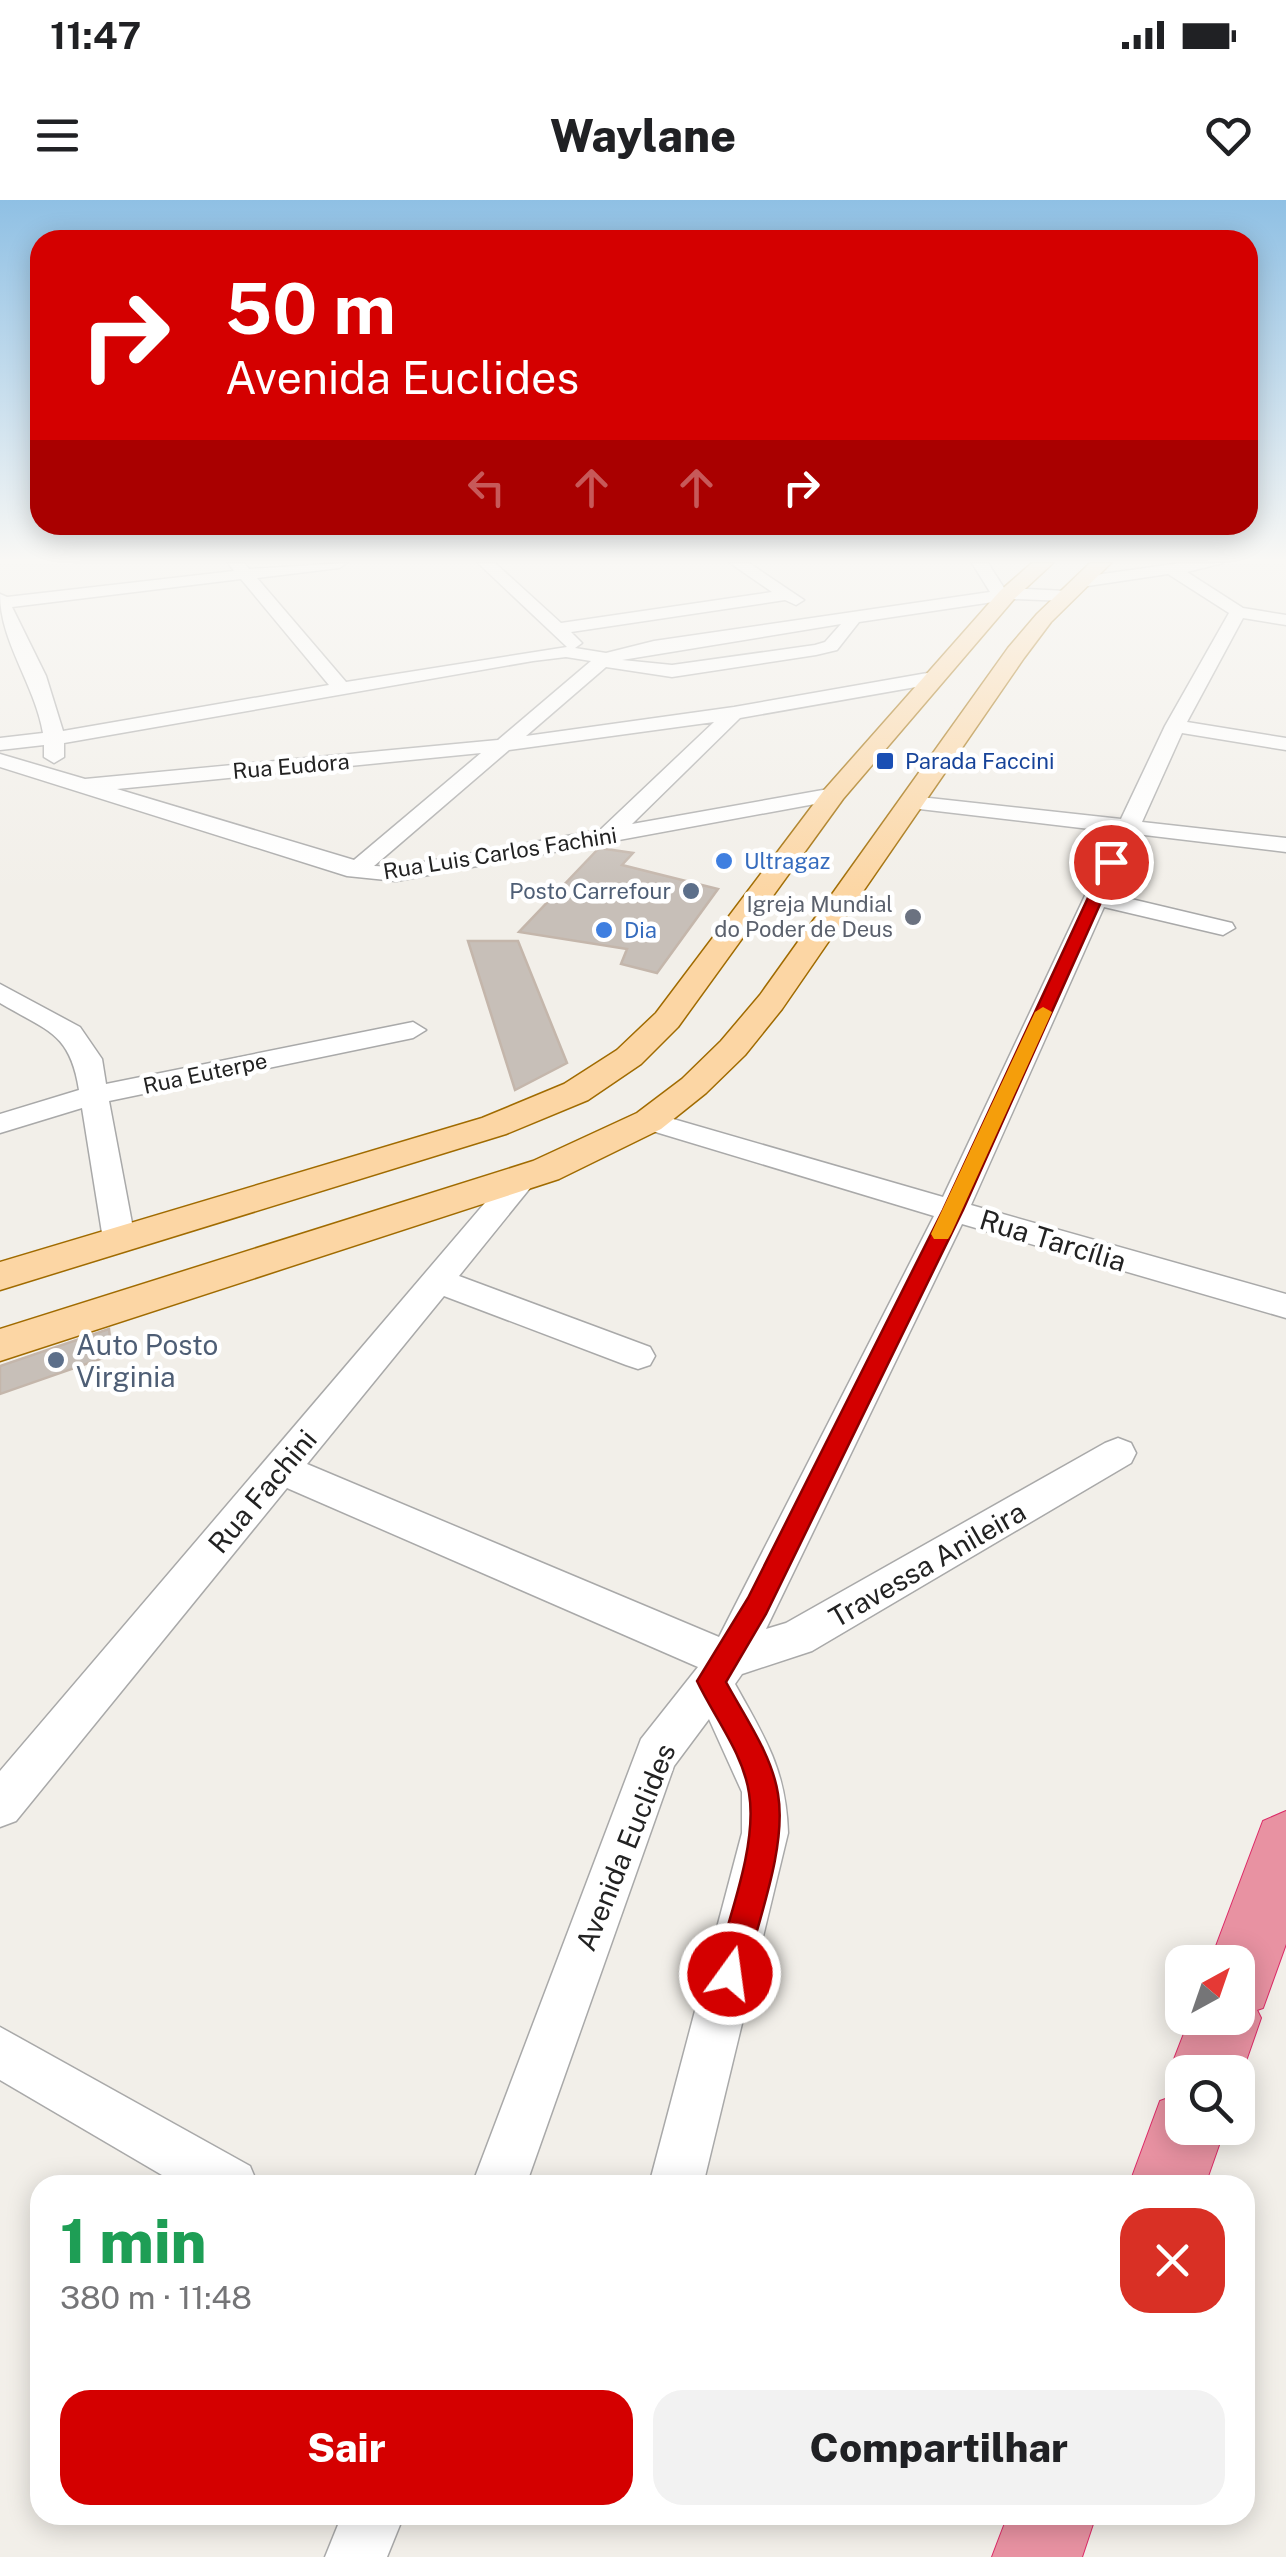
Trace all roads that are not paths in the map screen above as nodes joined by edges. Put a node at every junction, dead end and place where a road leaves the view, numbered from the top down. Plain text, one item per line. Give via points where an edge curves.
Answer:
1 (34, 673) edge
2 (328, 673) edge
3 (431, 673) edge
4 (589, 673) edge
5 (937, 673) edge
6 (1002, 673) edge
7 (1204, 673) edge
8 (933, 678) junction
9 (340, 688) junction
10 (734, 713) junction
11 (1175, 726) junction
12 (56, 738) junction
13 (0, 744) edge
14 (1286, 744) edge
15 (504, 745) junction
16 (0, 760) edge
17 (52, 778) junction
18 (78, 786) junction
19 (834, 794) junction
20 (911, 802) junction
21 (1127, 826) junction
22 (607, 836) junction
23 (1286, 845) edge
24 (355, 871) junction
25 (1095, 898) junction
26 (1223, 928) dead end
27 (0, 992) edge
28 (412, 1030) dead end
29 (95, 1095) junction
30 (648, 1120) junction
31 (0, 1124) edge
32 (524, 1177) junction
33 (953, 1210) junction
34 (119, 1239) junction
35 (0, 1276) edge
36 (438, 1281) junction
37 (1286, 1306) edge
38 (0, 1345) edge
39 (638, 1356) dead end
40 (1118, 1453) dead end
41 (281, 1469) junction
42 (719, 1670) junction
43 (0, 1805) edge
44 (1285, 1844) edge
45 (1251, 1945) edge
46 (0, 2052) edge
47 (1181, 2145) edge
48 (214, 2175) edge
49 (503, 2175) edge
50 (679, 2175) edge
51 (1171, 2175) edge
52 (369, 2525) edge
53 (1048, 2525) edge
54 (356, 2557) edge
55 (1037, 2557) edge

1 - 12 street
2 - 9 street
3 - 9 street
4 - 15 street
5 - 8 main road
6 - 20 main road
7 - 11 street, Avenida Euclides
8 - 10 street, Rua Eudora
8 - 19 main road
9 - 12 street
10 - 15 street, Rua Eudora
10 - 22 street
11 - 14 street
11 - 21 street, Avenida Euclides
12 - 13 street
12 - 17 street
15 - 18 street, Rua Eudora
15 - 24 street
16 - 17 street, Rua Luis Carlos Fachini
17 - 18 street, Rua Luis Carlos Fachini
18 - 24 street, Rua Luis Carlos Fachini
19 - 22 street, Rua Luis Carlos Fachini
19 - 34 main road via 667,1020 629,1057 576,1092 494,1126
20 - 21 street
20 - 30 main road via 758,1018 694,1086
21 - 23 street
21 - 25 street, Avenida Euclides
22 - 24 street, Rua Luis Carlos Fachini via 396,874
25 - 26 street
25 - 33 street, Avenida Euclides
27 - 29 street via 70,1033 88,1059
28 - 29 street, Rua Euterpe
29 - 31 street, Rua Euterpe
29 - 34 street
30 - 32 main road
30 - 33 street, Rua Tarcília
32 - 36 street, Rua Fachini
32 - 38 main road
33 - 37 street, Rua Tarcília
33 - 42 street, Avenida Euclides
34 - 35 main road
36 - 39 street
36 - 41 street, Rua Fachini
40 - 42 street, Travessa Anileira via 798,1638
41 - 42 street
41 - 43 street, Rua Fachini
42 - 49 street, Avenida Euclides via 656,1754
42 - 50 street via 764,1792 765,1833
44 - 45 highway
46 - 48 street
47 - 51 highway
52 - 54 street
53 - 55 highway

